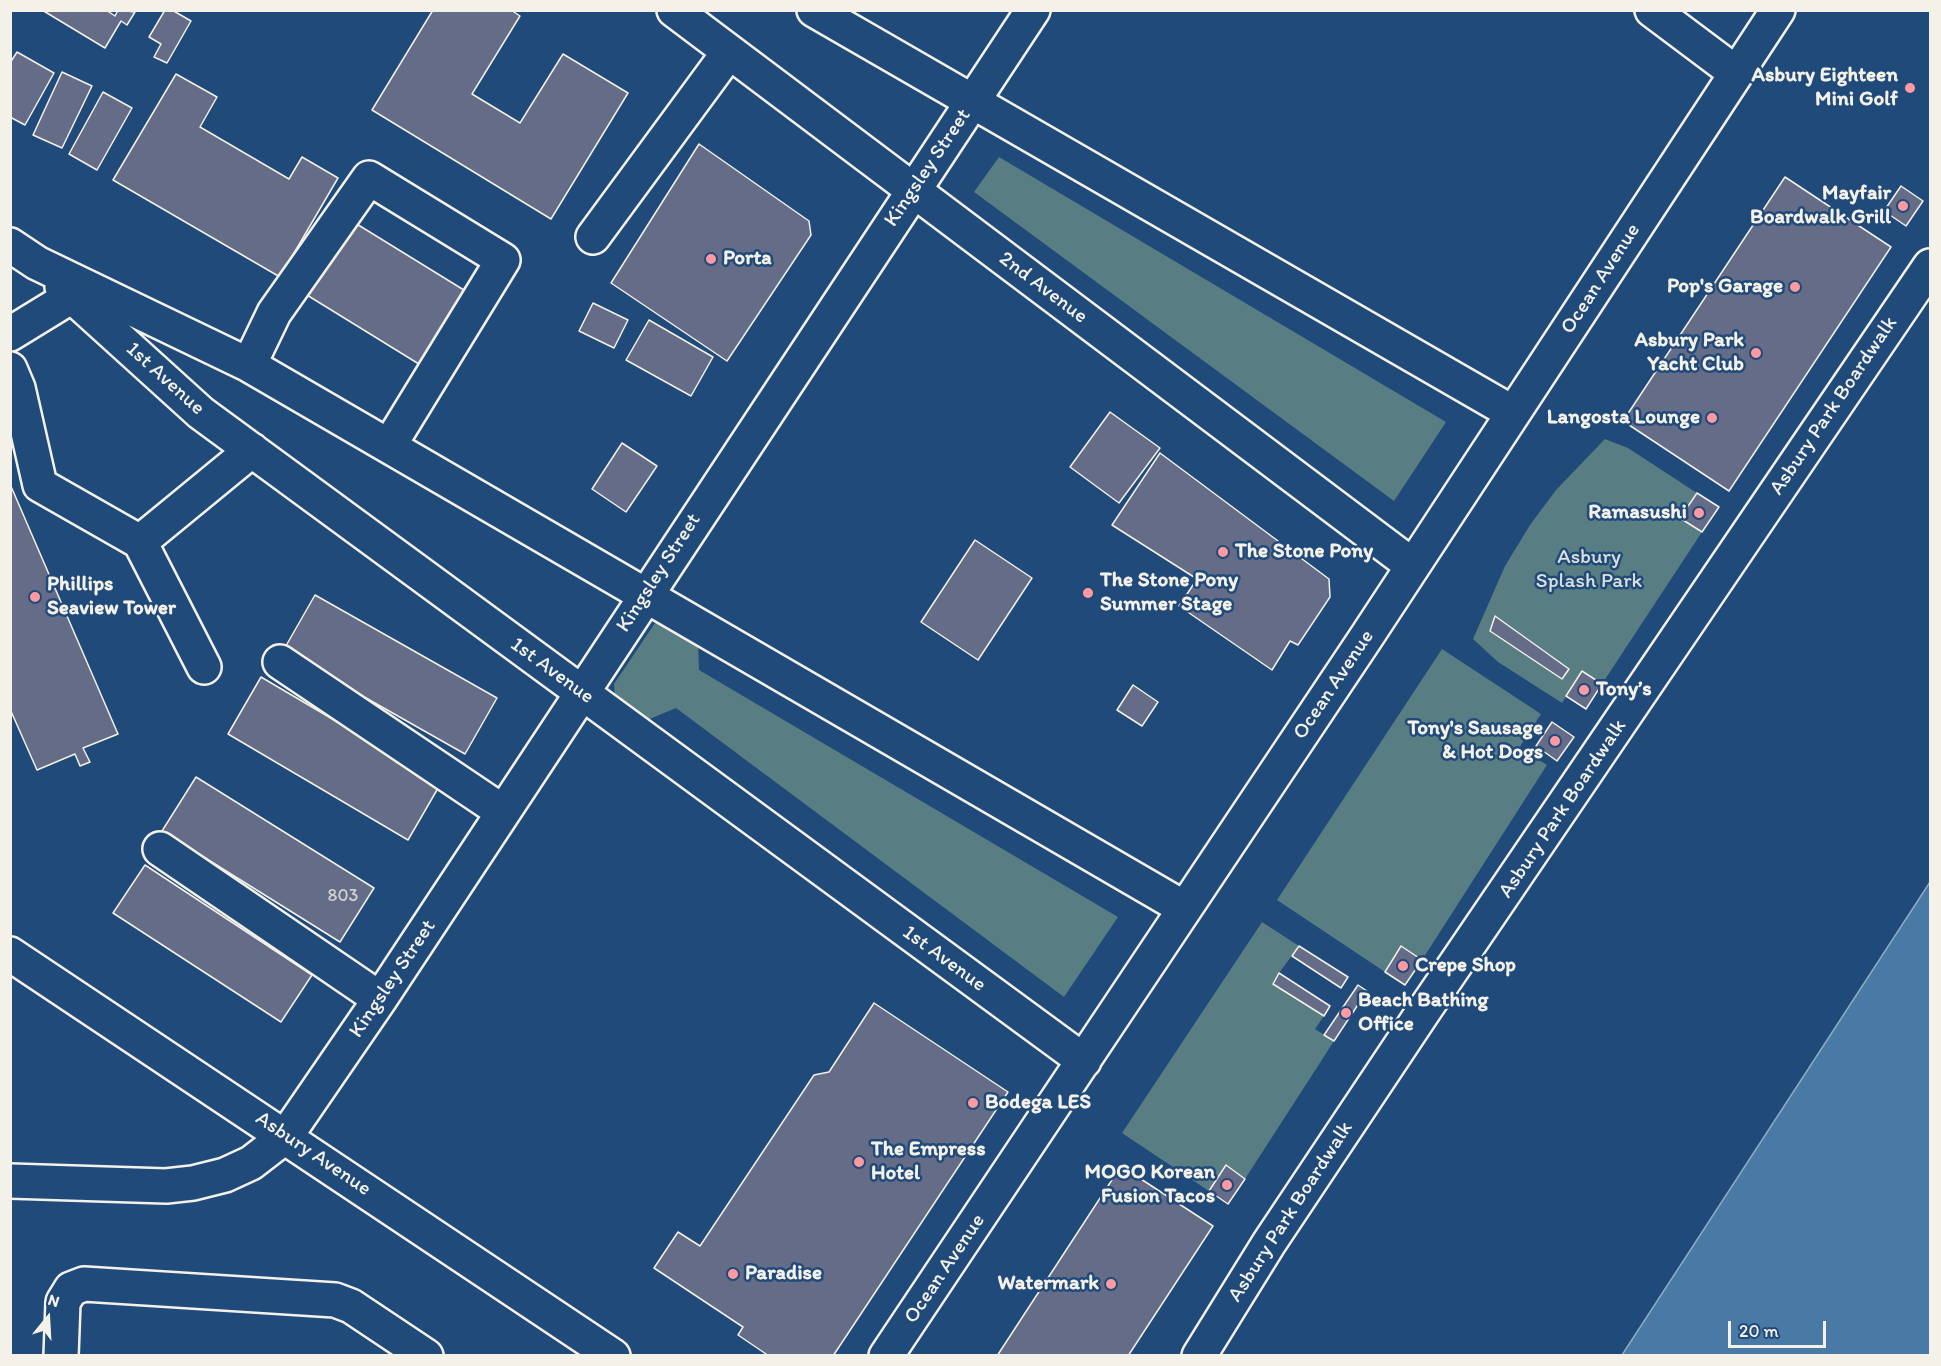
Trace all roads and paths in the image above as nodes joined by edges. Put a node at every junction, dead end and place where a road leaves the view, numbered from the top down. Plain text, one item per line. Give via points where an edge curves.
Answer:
1 (674, 10) edge
2 (1033, 10) edge
3 (1652, 10) edge
4 (1778, 10) edge
5 (824, 13) edge
6 (729, 52) junction
7 (1736, 73) junction
8 (973, 102) junction
9 (913, 190) junction
10 (593, 237) dead end
11 (24, 254) edge
12 (1930, 266) edge
13 (72, 296) junction
14 (10, 334) edge
15 (249, 365) junction
16 (10, 369) edge
17 (1513, 413) junction
18 (389, 446) junction
19 (252, 450) junction
20 (140, 542) junction
21 (1413, 566) junction
22 (645, 594) junction
23 (280, 662) dead end
24 (204, 667) dead end
25 (581, 693) junction
26 (503, 812) junction
27 (160, 849) dead end
28 (1184, 908) junction
29 (10, 954) edge
30 (380, 999) junction
31 (1084, 1061) junction
32 (286, 1136) junction
33 (10, 1181) edge
34 (600, 1352) edge
35 (61, 1356) edge
36 (426, 1356) edge
37 (886, 1356) edge
38 (1199, 1356) edge

1 - 6 street, 2nd Avenue
2 - 8 street, Kingsley Street
3 - 7 street
4 - 7 street, Ocean Avenue
5 - 8 street
6 - 9 street, 2nd Avenue
6 - 10 street
7 - 17 street, Ocean Avenue
8 - 9 street, Kingsley Street
8 - 17 street
9 - 21 street, 2nd Avenue
9 - 22 street, Kingsley Street
11 - 13 street, 1st Avenue
11 - 15 street, 1st Avenue
12 - 38 street, Asbury Park Boardwalk via 1417,1022 1269,1243
13 - 14 street
13 - 19 street, 1st Avenue via 201,413
15 - 18 street, 1st Avenue
15 - 18 street via 274,313 369,178 503,260
16 - 20 street via 40,485
17 - 21 street, Ocean Avenue
18 - 22 street, 1st Avenue
19 - 20 street
19 - 25 street, 1st Avenue
20 - 24 street
21 - 28 street, Ocean Avenue
22 - 25 street, Kingsley Street
22 - 28 street, 1st Avenue
23 - 26 street
25 - 26 street, Kingsley Street
25 - 31 street, 1st Avenue
26 - 30 street, Kingsley Street
27 - 30 street
28 - 31 street, Ocean Avenue
29 - 32 street, Asbury Avenue
30 - 32 street, Kingsley Street
31 - 37 street, Ocean Avenue
32 - 33 street, Kingsley Street via 251,1163 193,1183 166,1186
32 - 34 street, Asbury Avenue
35 - 36 street via 63,1302 71,1289 84,1284 335,1300 351,1306

